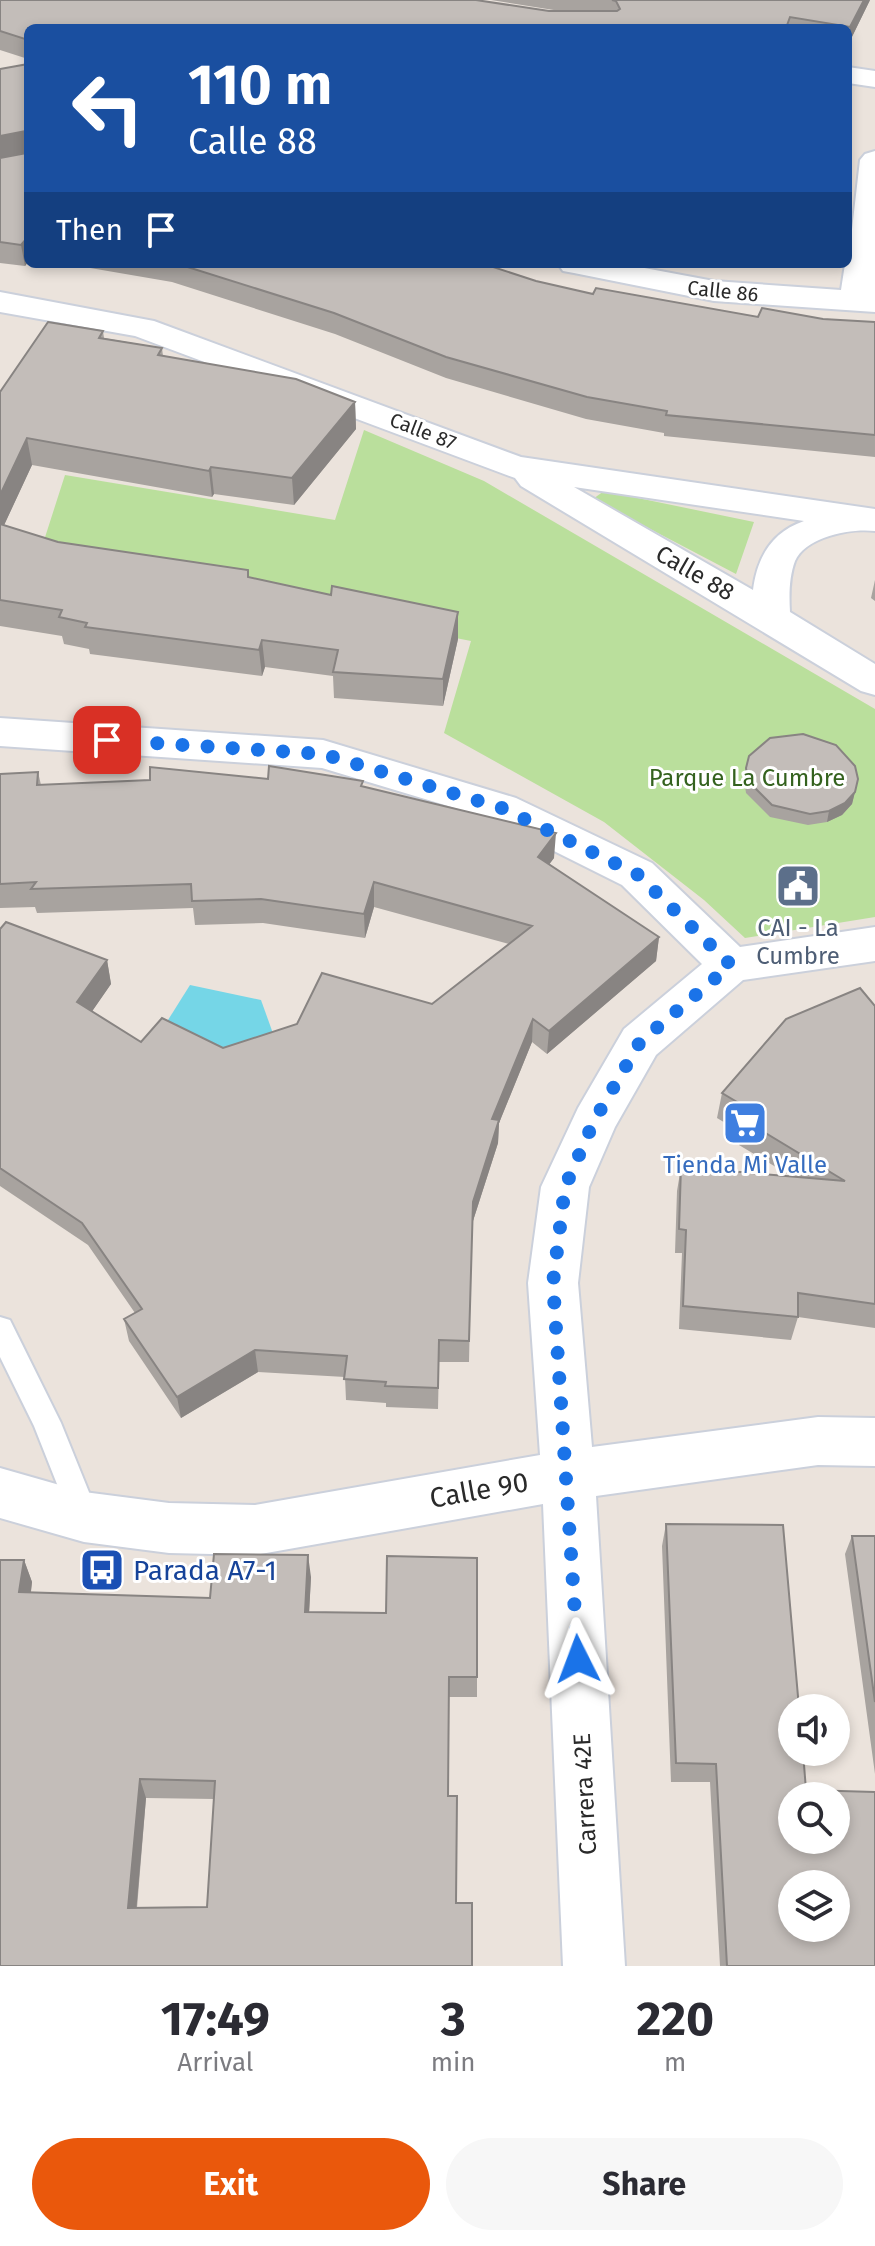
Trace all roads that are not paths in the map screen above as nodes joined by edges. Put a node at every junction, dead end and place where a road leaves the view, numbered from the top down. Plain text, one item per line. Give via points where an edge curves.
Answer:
1 (852, 76) edge
2 (875, 79) edge
3 (875, 160) edge
4 (595, 268) edge
5 (0, 302) edge
6 (865, 302) edge
7 (514, 467) junction
8 (866, 519) edge
9 (771, 617) junction
10 (875, 682) edge
11 (0, 732) edge
12 (875, 944) edge
13 (731, 965) junction
14 (0, 1329) edge
15 (875, 1442) edge
16 (568, 1475) junction
17 (0, 1493) edge
18 (84, 1517) junction
19 (594, 1966) edge

1 - 2 street
3 - 6 street
4 - 6 street, Calle 86 via 714,291
5 - 7 street, Calle 87 via 142,328
7 - 8 street, Calle 87
7 - 9 street, Calle 88
8 - 9 street, Calle 87 via 795,537 775,559
9 - 10 street, Calle 88
11 - 13 street via 323,754 502,808 637,874
12 - 13 street
13 - 16 street, Carrera 42E via 640,1042 594,1121 565,1187 553,1283
14 - 18 lane via 47,1423
15 - 16 street, Calle 90 via 818,1441
16 - 18 street, Calle 90 via 255,1530 169,1528
16 - 19 street, Carrera 42E
17 - 18 street, Calle 90

